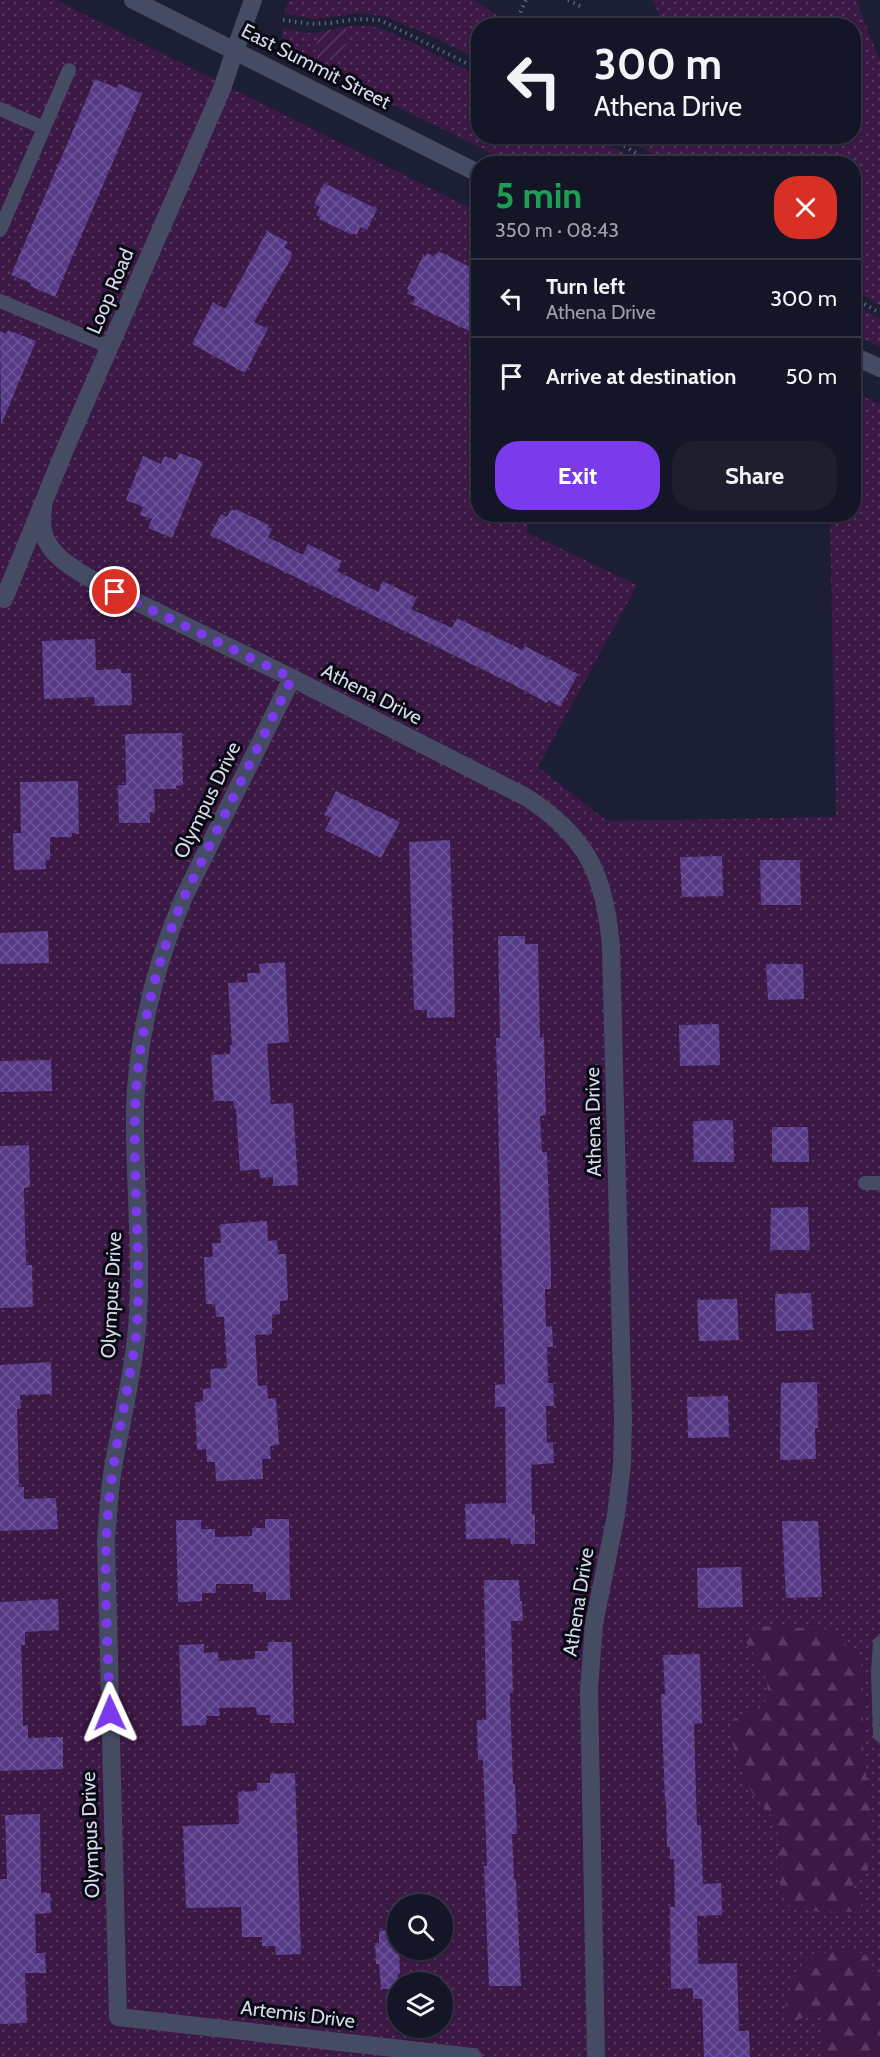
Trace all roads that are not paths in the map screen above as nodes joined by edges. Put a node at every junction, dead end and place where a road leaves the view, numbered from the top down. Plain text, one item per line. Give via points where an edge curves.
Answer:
1 (133, 0) edge
2 (253, 0) edge
3 (235, 50) junction
4 (69, 70) dead end
5 (0, 109) edge
6 (44, 128) junction
7 (471, 169) edge
8 (0, 230) edge
9 (0, 301) edge
10 (110, 347) junction
11 (861, 359) edge
12 (880, 368) edge
13 (43, 506) junction
14 (4, 599) dead end
15 (292, 678) junction
16 (865, 1183) dead end
17 (880, 1183) edge
18 (880, 1644) edge
19 (880, 1735) edge
20 (118, 2017) joint
21 (473, 2057) edge
22 (596, 2057) edge

1 - 3 street, East Summit Street
2 - 3 street, Loop Road
3 - 7 street, East Summit Street
3 - 10 street, Loop Road via 222,89
4 - 6 lane
5 - 6 lane
6 - 8 lane
9 - 10 lane
10 - 13 street, Loop Road
11 - 12 street
13 - 14 street, Loop Road
13 - 15 street, Athena Drive via 47,541 73,569
15 - 20 street, Olympus Drive via 172,926 155,978 139,1058 135,1110 137,1329 112,1471 106,1540
15 - 22 street, Athena Drive via 543,807 583,849 602,886 608,912 623,1419 616,1515 594,1624 589,1689
16 - 17 lane
18 - 19 lane
20 - 21 street, Artemis Drive

